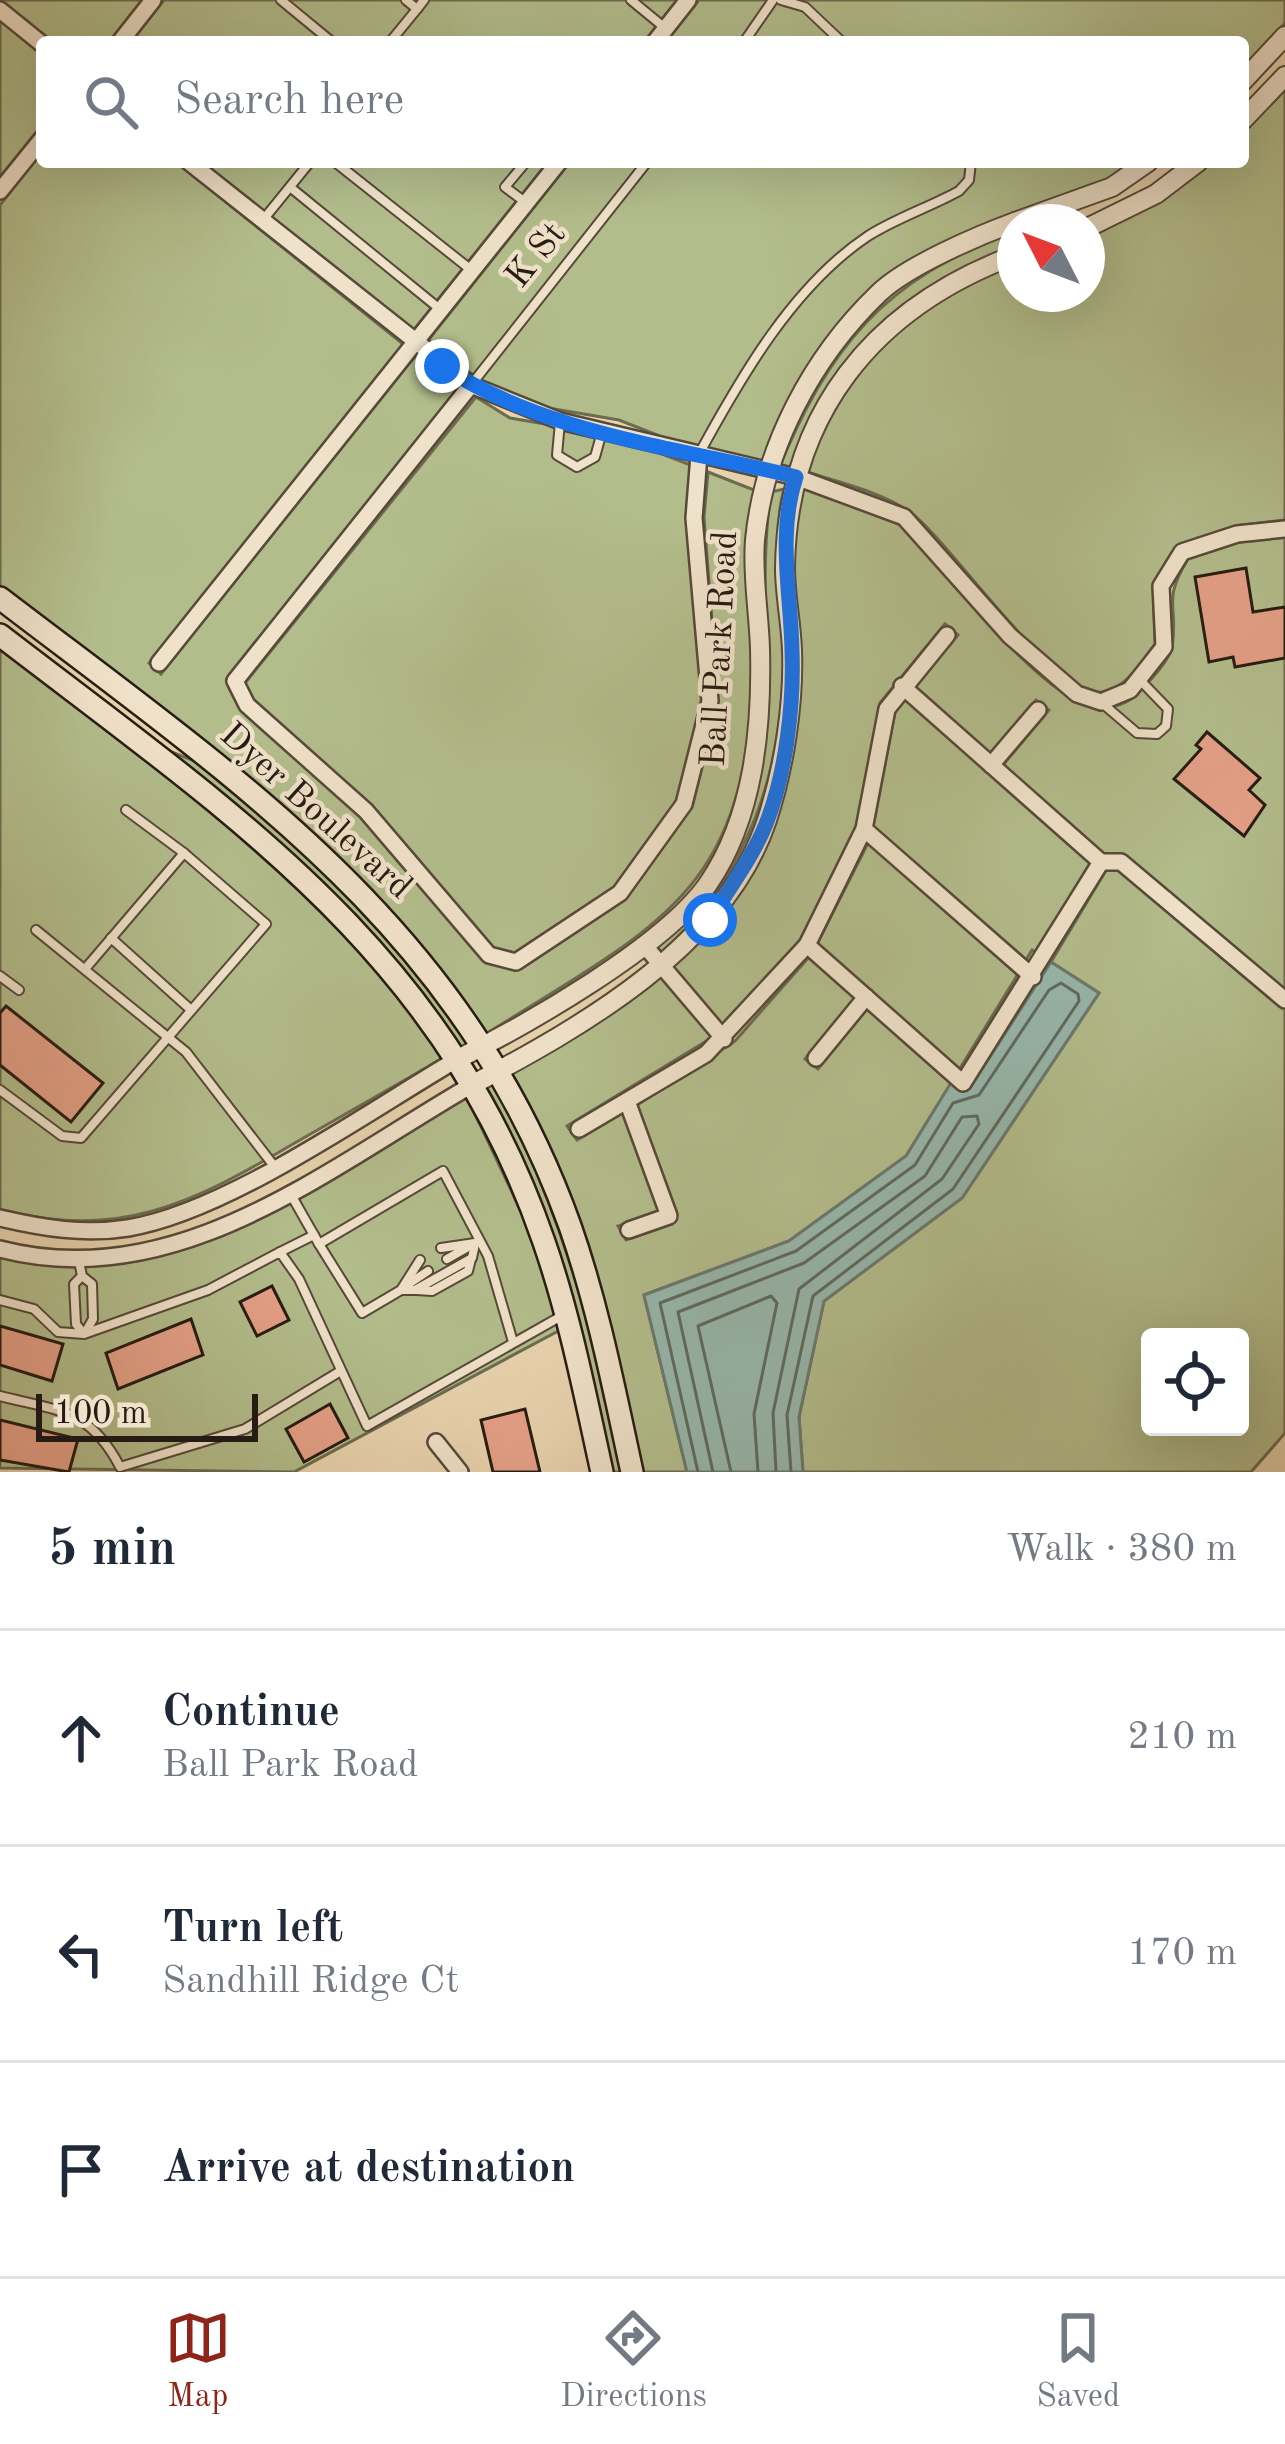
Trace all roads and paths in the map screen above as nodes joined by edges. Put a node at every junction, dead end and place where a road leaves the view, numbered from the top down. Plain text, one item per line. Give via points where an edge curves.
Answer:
1 (153, 0) edge
2 (281, 0) edge
3 (406, 0) edge
4 (424, 0) edge
5 (631, 0) edge
6 (688, 0) edge
7 (777, 0) edge
8 (417, 9) junction
9 (0, 10) edge
10 (660, 35) edge
11 (124, 36) edge
12 (325, 36) edge
13 (395, 36) edge
14 (749, 36) edge
15 (835, 36) edge
16 (1285, 36) edge
17 (36, 39) edge
18 (1249, 75) edge
19 (1285, 76) edge
20 (1249, 114) edge
21 (36, 146) edge
22 (196, 168) edge
23 (305, 168) edge
24 (343, 168) edge
25 (521, 168) edge
26 (554, 168) edge
27 (642, 168) edge
28 (970, 168) edge
29 (1139, 168) edge
30 (1190, 168) edge
31 (290, 187) junction
32 (0, 191) edge
33 (526, 203) junction
34 (1065, 204) edge
35 (1105, 219) edge
36 (262, 221) junction
37 (997, 231) edge
38 (997, 264) edge
39 (472, 271) junction
40 (441, 310) junction
41 (414, 344) junction
42 (471, 385) junction
43 (560, 421) junction
44 (602, 431) junction
45 (699, 455) junction
46 (768, 470) junction
47 (796, 477) junction
48 (1285, 529) edge
49 (0, 598) edge
50 (0, 624) edge
51 (0, 635) edge
52 (947, 635) dead end
53 (160, 663) dead end
54 (1139, 679) junction
55 (902, 686) junction
56 (1101, 702) junction
57 (1038, 710) dead end
58 (208, 758) junction
59 (992, 765) junction
60 (126, 809) dead end
61 (864, 829) junction
62 (184, 853) junction
63 (1101, 862) junction
64 (36, 930) dead end
65 (111, 938) junction
66 (807, 945) junction
67 (645, 946) junction
68 (661, 964) junction
69 (85, 969) junction
70 (0, 977) edge
71 (1033, 977) junction
72 (19, 990) dead end
73 (866, 998) junction
74 (1285, 1000) edge
75 (190, 1009) junction
76 (166, 1035) junction
77 (724, 1039) junction
78 (482, 1046) junction
79 (815, 1058) dead end
80 (456, 1060) junction
81 (498, 1071) junction
82 (470, 1086) junction
83 (0, 1090) edge
84 (627, 1101) junction
85 (579, 1129) dead end
86 (274, 1166) junction
87 (289, 1192) junction
88 (0, 1218) edge
89 (629, 1231) dead end
90 (80, 1232) junction
91 (317, 1240) junction
92 (477, 1242) junction
93 (0, 1249) edge
94 (280, 1252) junction
95 (444, 1254) dead end
96 (424, 1265) dead end
97 (81, 1269) junction
98 (401, 1290) junction
99 (0, 1300) edge
100 (566, 1314) junction
101 (84, 1334) junction
102 (513, 1342) junction
103 (339, 1372) junction
104 (0, 1396) edge
105 (436, 1442) dead end
106 (460, 1472) edge
107 (602, 1472) edge
108 (632, 1472) edge

1 - 11 street
2 - 12 lane
3 - 8 lane
4 - 8 lane
5 - 10 lane
6 - 10 street
7 - 14 lane
7 - 15 lane via 805,8
8 - 13 lane
9 - 17 street
16 - 18 street
19 - 20 street
21 - 32 street
22 - 36 street
23 - 31 lane
24 - 39 lane
25 - 33 lane via 505,187
26 - 33 street
27 - 42 lane, K St
28 - 45 lane via 959,190 868,237 821,278 728,401
29 - 34 street, Ball Park Road
30 - 35 street
31 - 36 lane
31 - 40 lane
33 - 39 street
36 - 41 street
37 - 46 street, Ball Park Road via 882,290 827,353
38 - 47 street, Ball Park Road via 914,305 868,346 818,415
39 - 40 street
40 - 41 street
41 - 42 street
41 - 53 street
42 - 43 street
42 - 45 street via 236,681 247,705 366,811 489,955 516,962 620,893 684,804 710,701 694,518
43 - 44 street
43 - 44 lane via 557,455 577,467 595,458
44 - 45 street
45 - 46 street
46 - 47 street
46 - 67 street, Ball Park Road via 755,542 757,754 736,828 707,885
47 - 56 street via 904,517 1010,636 1077,694
47 - 68 street, Ball Park Road via 785,571 793,654 784,754 766,824 710,920
48 - 54 street via 1182,552 1161,586 1164,647
49 - 58 main road, Dyer Boulevard
50 - 58 main road via 20,628 169,743
51 - 80 main road, Dyer Boulevard via 309,879 414,998
52 - 55 street
54 - 56 street
54 - 56 lane via 1168,709 1157,734 1137,734
55 - 59 street
55 - 61 street via 887,709
57 - 59 street
58 - 78 main road, Dyer Boulevard via 379,908
59 - 63 street
60 - 62 lane
61 - 66 street
61 - 71 street
62 - 65 lane
62 - 75 lane via 266,923
63 - 71 street
63 - 74 street via 1121,862
64 - 69 lane
65 - 69 lane
65 - 75 lane
66 - 73 street
66 - 77 street
67 - 68 street
67 - 78 street, Ball Park Road
68 - 77 street
68 - 81 street, Ball Park Road
69 - 76 lane
70 - 72 lane
71 - 73 street via 963,1083
73 - 79 street
75 - 76 lane
76 - 83 lane via 80,1138 62,1136
76 - 86 lane
77 - 84 street
78 - 80 street, Ball Park Road
78 - 81 main road, Dyer Boulevard
80 - 82 main road, Dyer Boulevard
80 - 86 street, Ball Park Road
81 - 82 street, Ball Park Road
81 - 108 main road, Dyer Boulevard via 569,1224
82 - 87 street, Ball Park Road
82 - 100 main road, Dyer Boulevard via 511,1162
84 - 85 street
84 - 89 street via 669,1216
86 - 87 street
86 - 90 street, Ball Park Road via 180,1214
87 - 91 lane
87 - 97 street, Ball Park Road via 191,1242
88 - 90 street, Ball Park Road
90 - 97 street
91 - 92 lane via 443,1171
91 - 94 lane
91 - 98 lane via 362,1313
92 - 95 lane
92 - 98 lane via 472,1258 416,1290
92 - 102 lane
93 - 97 street, Ball Park Road
94 - 101 lane via 208,1290
94 - 103 lane
96 - 98 lane
97 - 101 lane via 74,1283
97 - 101 lane via 92,1284 94,1319
99 - 101 lane via 34,1310 58,1332
100 - 102 lane
100 - 107 main road, Dyer Boulevard
102 - 103 lane via 367,1426
103 - 104 lane via 245,1429 120,1467 104,1435 78,1415
105 - 106 street

